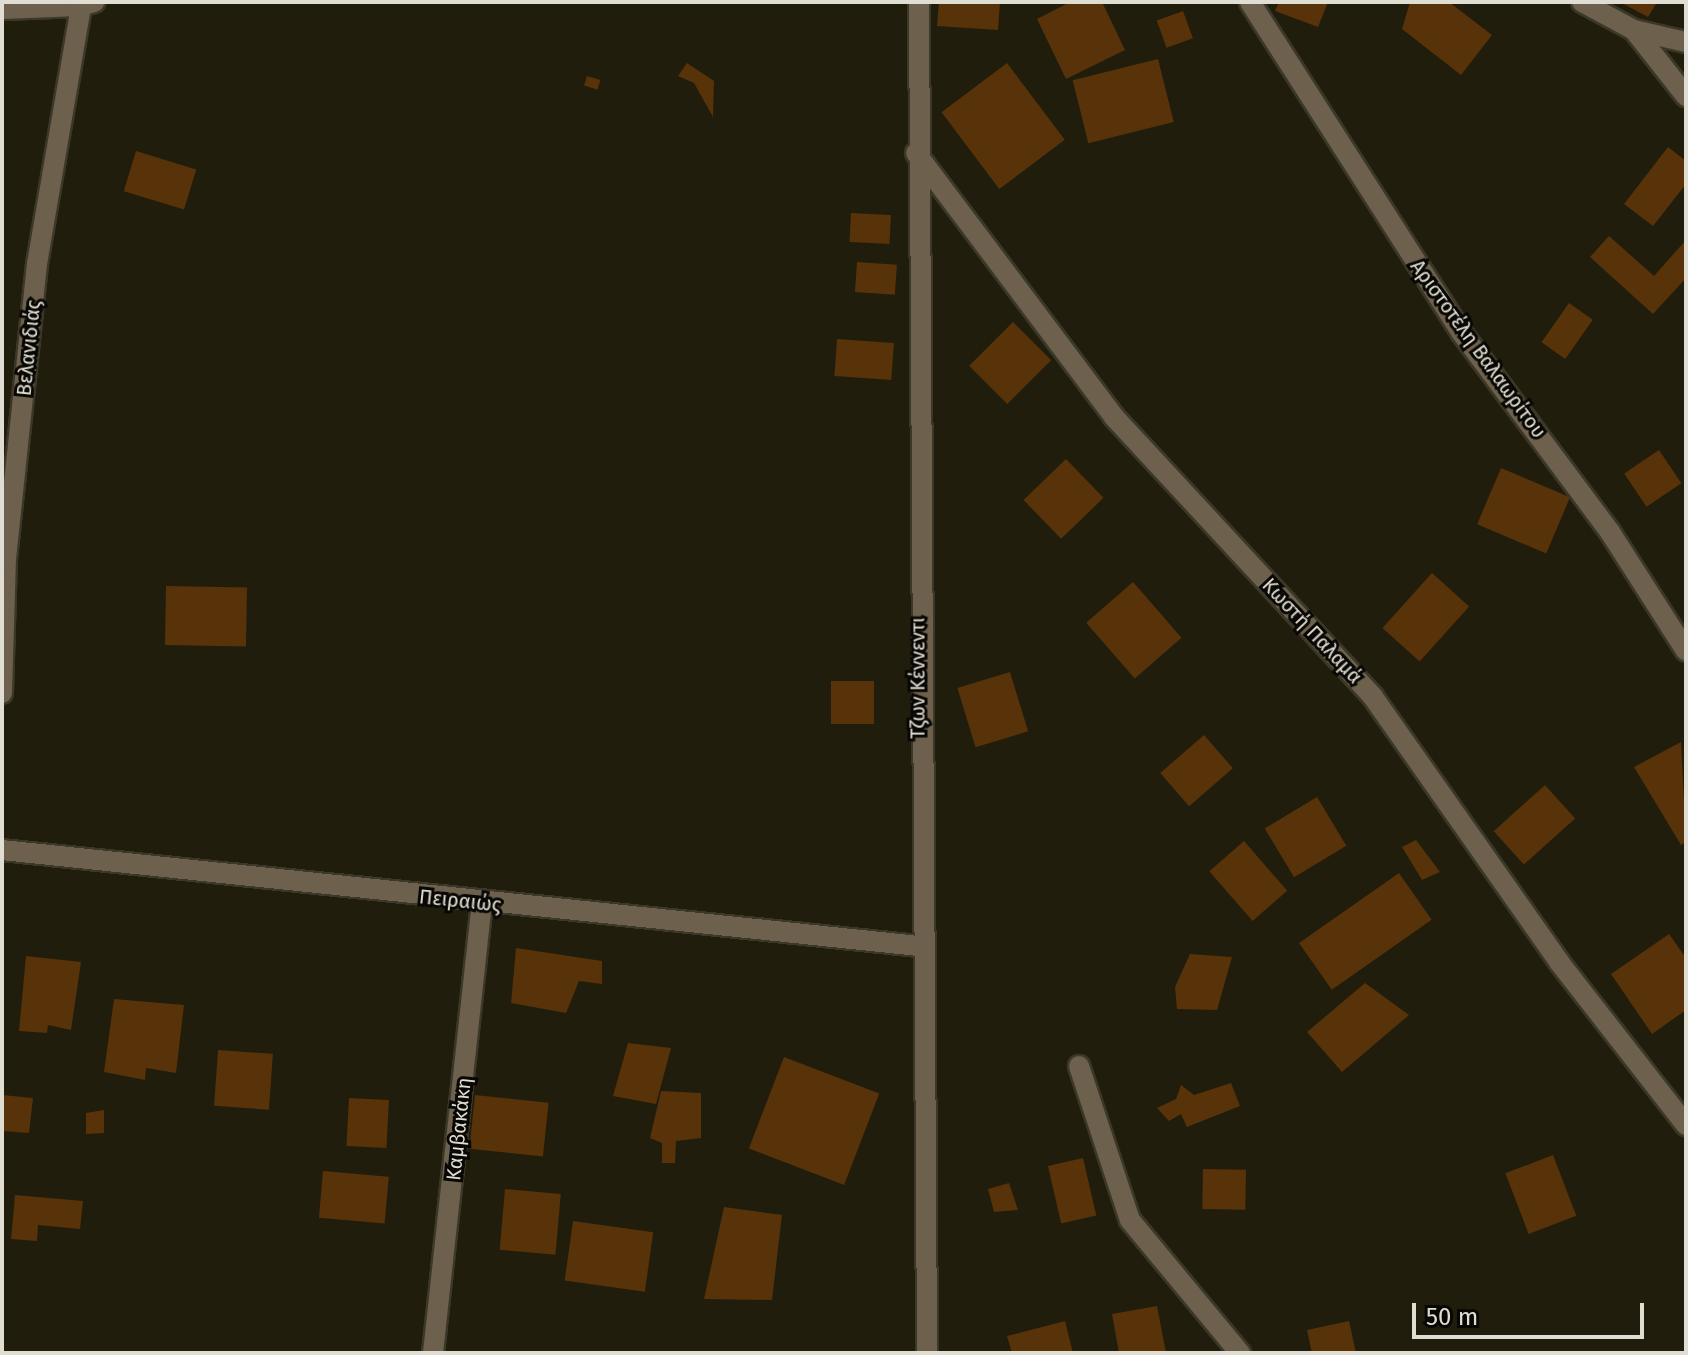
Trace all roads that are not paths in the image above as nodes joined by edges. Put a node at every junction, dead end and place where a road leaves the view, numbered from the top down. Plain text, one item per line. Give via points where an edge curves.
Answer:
1 (919, 2) edge
2 (1250, 2) edge
3 (1582, 2) edge
4 (88, 4) edge
5 (2, 9) edge
6 (1634, 30) junction
7 (1686, 42) edge
8 (1686, 96) edge
9 (916, 153) junction
10 (1686, 651) edge
11 (2, 693) edge
12 (2, 850) edge
13 (482, 904) junction
14 (919, 946) junction
15 (1079, 1066) dead end
16 (1686, 1125) edge
17 (433, 1353) edge
18 (927, 1353) edge
19 (1240, 1353) edge

1 - 9 street, Τζων Κέννεντι
2 - 10 street, Αριστοτέλη Βαλαωρίτου via 1461,332 1610,532
3 - 6 street
4 - 5 street, Βελανιδιάς
4 - 11 street, Βελανιδιάς via 37,264 6,559
6 - 7 street
6 - 8 street
9 - 14 street, Τζων Κέννεντι
9 - 16 street, Κωστή Παλαμά via 1114,417 1373,697 1559,962
12 - 13 street, Πειραιώς
13 - 14 street, Πειραιώς
13 - 17 street, Καμβακάκη
14 - 18 street, Τζων Κέννεντι
15 - 19 street via 1130,1220

